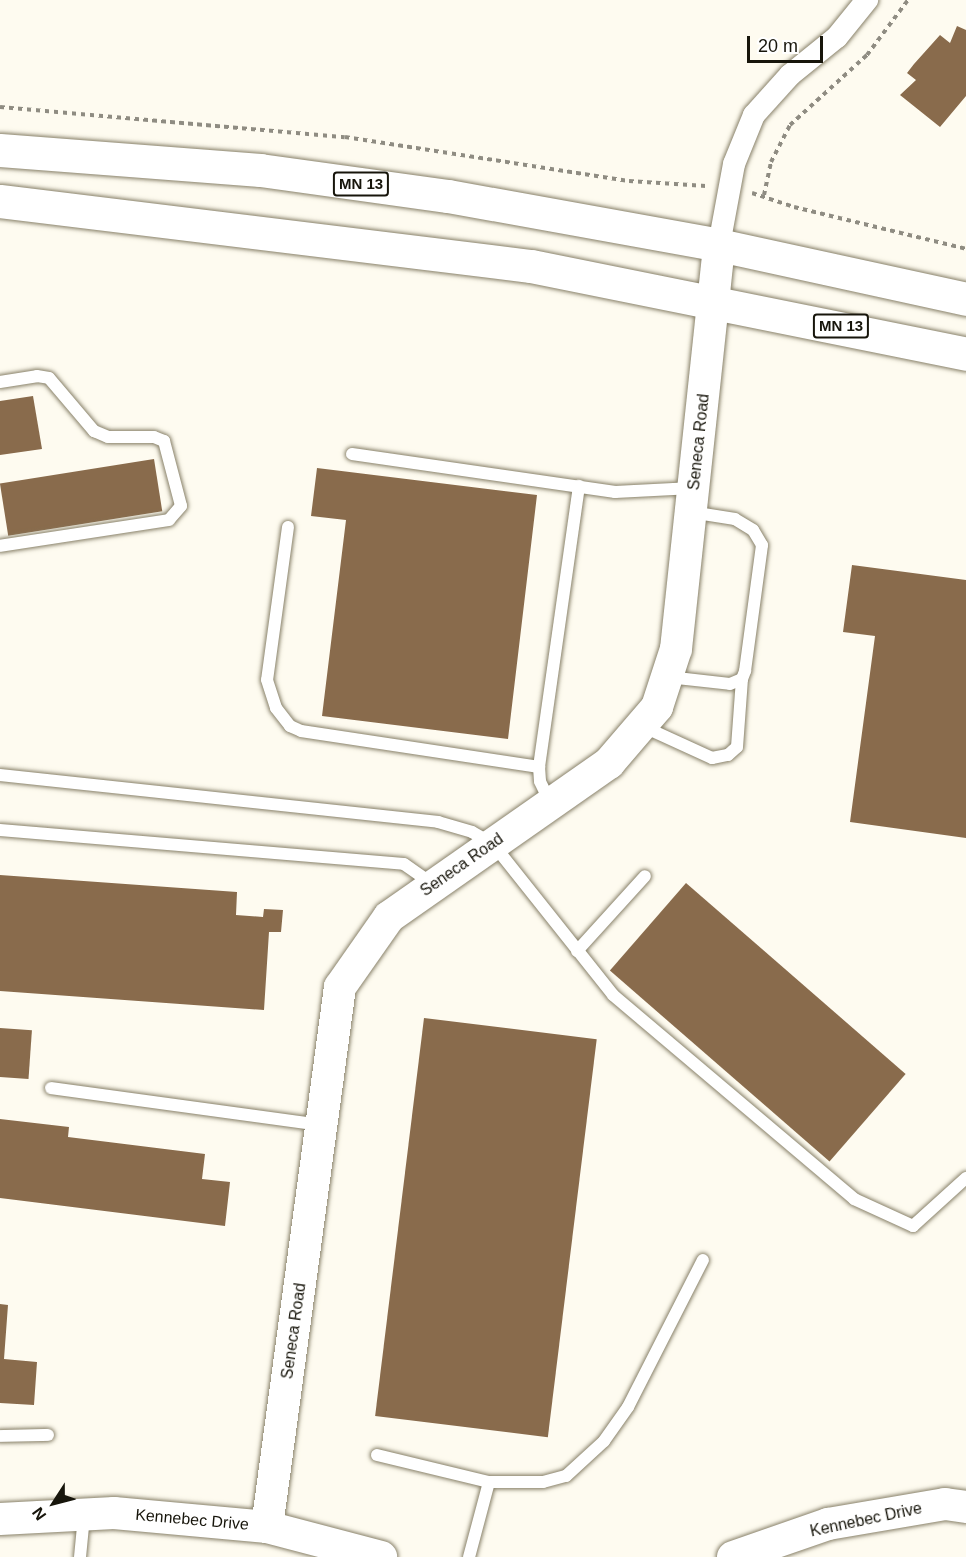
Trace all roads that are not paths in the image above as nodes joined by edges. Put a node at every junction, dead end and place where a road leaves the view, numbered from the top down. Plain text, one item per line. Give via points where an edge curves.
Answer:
1 (867, 0) edge
2 (0, 150) edge
3 (0, 201) edge
4 (719, 245) junction
5 (966, 299) edge
6 (715, 301) junction
7 (966, 354) edge
8 (0, 382) edge
9 (352, 454) dead end
10 (579, 486) junction
11 (693, 500) junction
12 (288, 527) dead end
13 (0, 546) edge
14 (667, 677) junction
15 (742, 679) junction
16 (641, 726) junction
17 (539, 767) junction
18 (0, 775) edge
19 (550, 804) junction
20 (0, 830) edge
21 (493, 844) junction
22 (645, 876) dead end
23 (434, 885) junction
24 (577, 951) junction
25 (51, 1088) dead end
26 (322, 1125) junction
27 (966, 1178) edge
28 (703, 1260) dead end
29 (48, 1435) dead end
30 (0, 1436) edge
31 (377, 1455) dead end
32 (489, 1482) junction
33 (966, 1507) edge
34 (84, 1515) junction
35 (0, 1519) edge
36 (267, 1527) junction
37 (80, 1557) edge
38 (381, 1557) edge
39 (469, 1557) edge
40 (733, 1557) edge

1 - 4 street via 837,37 764,100 739,144
2 - 4 highway, MN 13 via 260,170 448,196
3 - 6 highway, MN 13 via 510,263
4 - 5 highway, MN 13
4 - 6 street, Seneca Road
6 - 7 highway, MN 13
6 - 11 street, Seneca Road
8 - 13 lane via 49,378 94,431 108,437 154,437 164,441 181,506 169,520
9 - 10 lane
10 - 11 lane
10 - 17 lane
11 - 14 street, Seneca Road via 676,650
11 - 15 lane via 753,530 762,545
12 - 17 lane via 267,680 276,708 290,726 301,731
14 - 15 lane via 730,684
14 - 16 street, Seneca Road via 657,707
15 - 16 lane via 737,747 728,755 712,758
16 - 19 street, Seneca Road via 609,763
17 - 19 lane
18 - 21 lane via 438,822 472,832
19 - 21 street, Seneca Road
20 - 23 lane via 404,864
21 - 23 street, Seneca Road
21 - 24 lane
22 - 24 lane
23 - 26 street, Seneca Road via 389,917 340,987
24 - 27 lane via 613,995 854,1199 913,1226
25 - 26 lane
26 - 36 street, Seneca Road
28 - 32 lane via 628,1407 604,1441 566,1476 543,1482
29 - 30 lane
31 - 32 lane
32 - 39 lane
33 - 40 street, Kennebec Drive via 945,1504 828,1524
34 - 35 street, Kennebec Drive
34 - 36 street, Kennebec Drive via 114,1513
34 - 37 lane
36 - 38 street, Kennebec Drive

